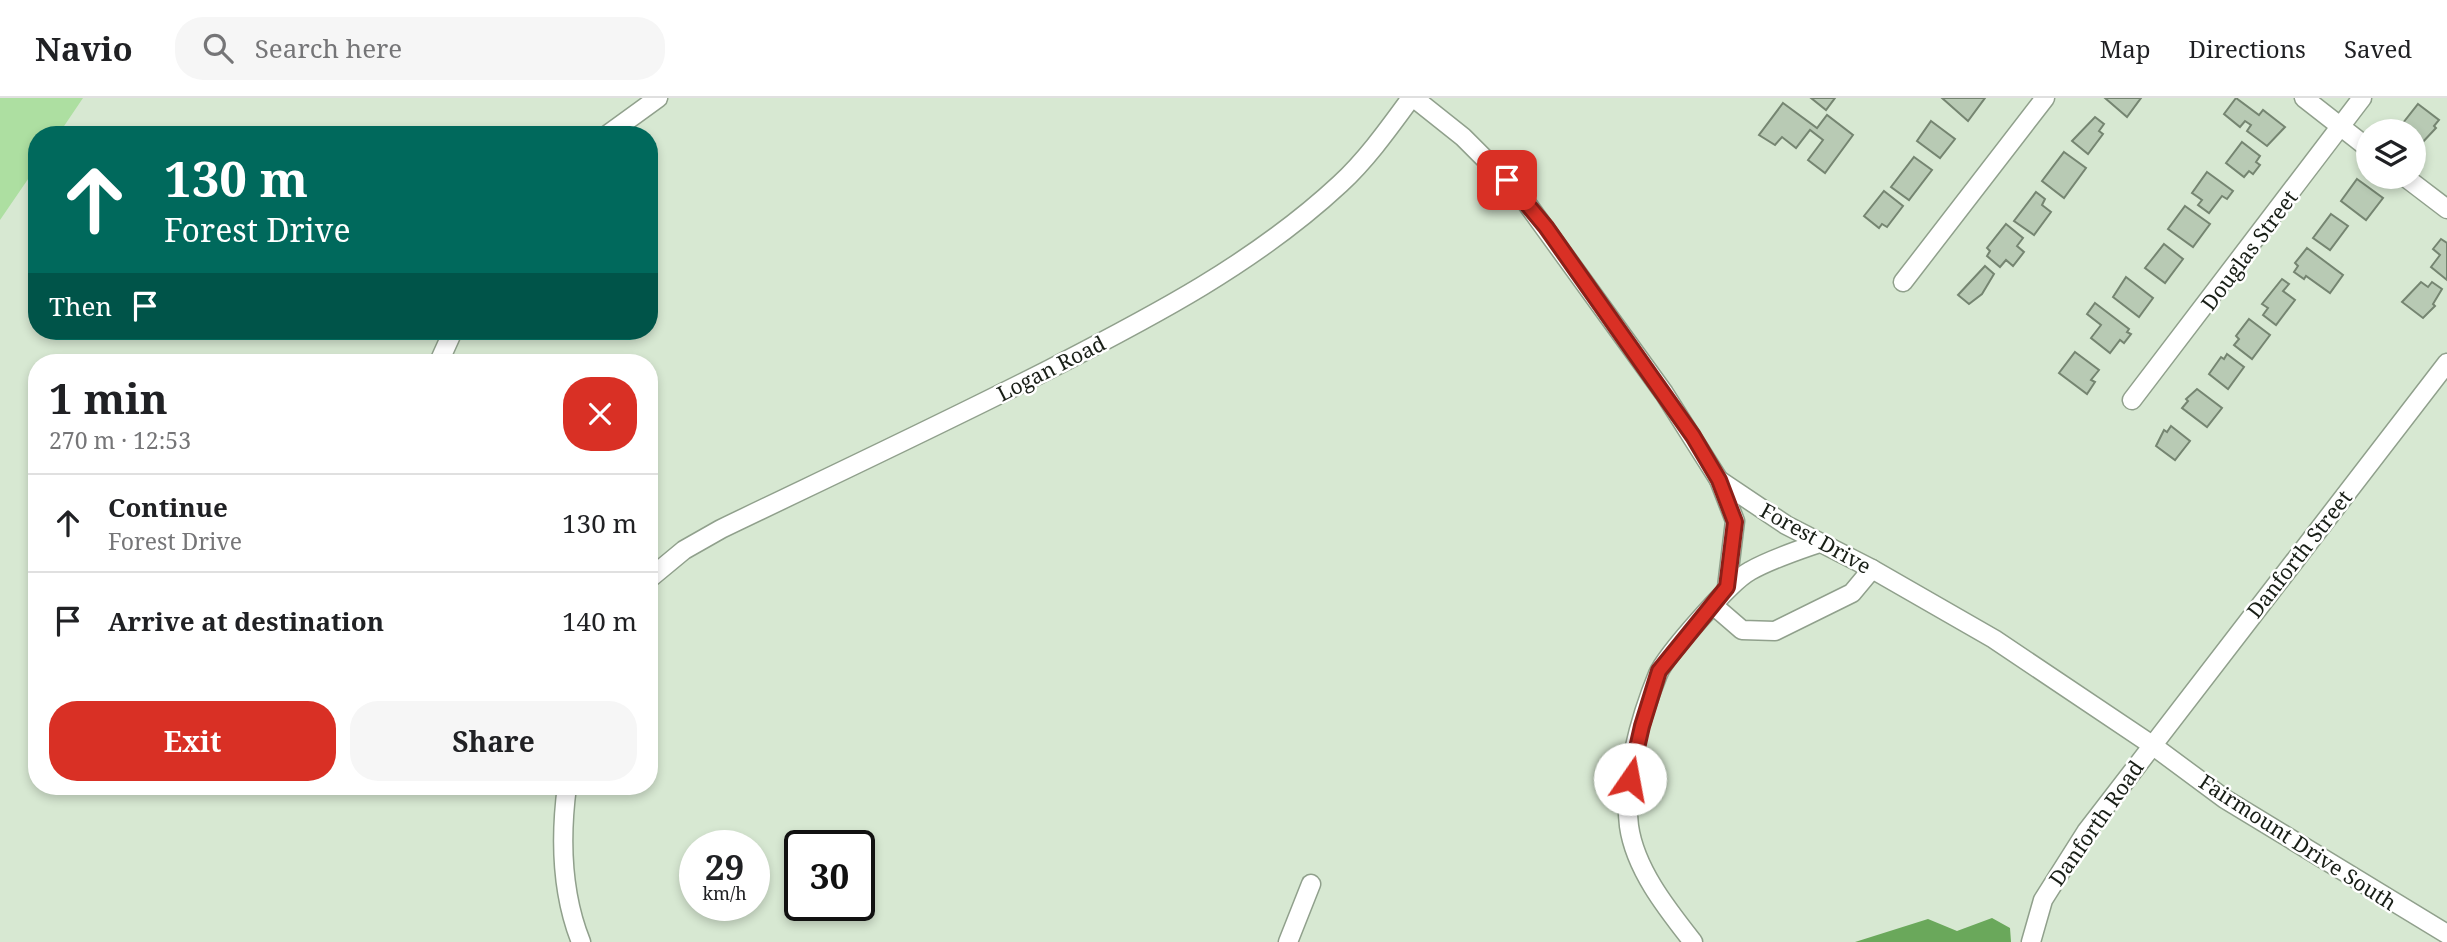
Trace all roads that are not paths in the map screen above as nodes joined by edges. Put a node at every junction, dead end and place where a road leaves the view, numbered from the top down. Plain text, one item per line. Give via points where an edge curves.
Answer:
1 (658, 98) edge
2 (1412, 98) edge
3 (2045, 98) edge
4 (2304, 98) edge
5 (2362, 98) edge
6 (619, 126) edge
7 (2341, 127) junction
8 (2356, 139) edge
9 (2421, 189) edge
10 (2447, 209) edge
11 (1903, 282) dead end
12 (2447, 363) edge
13 (2132, 400) dead end
14 (1719, 480) junction
15 (1819, 544) junction
16 (1872, 569) junction
17 (658, 572) edge
18 (1727, 587) junction
19 (1713, 605) junction
20 (2152, 745) junction
21 (567, 795) edge
22 (1311, 884) dead end
23 (2447, 934) edge
24 (581, 942) edge
25 (1288, 942) edge
26 (1693, 942) edge
27 (2031, 942) edge

1 - 6 street
2 - 14 street, Forest Drive via 1463,137 1520,194 1664,393
2 - 17 street, Logan Road via 1341,183 1257,251 1202,287 987,401 721,529
3 - 11 street
4 - 7 street
5 - 7 street, Douglas Street
7 - 8 street
7 - 13 street, Douglas Street
9 - 10 street
12 - 20 street, Danforth Street
14 - 15 street, Forest Drive
14 - 18 street via 1735,522
15 - 16 street, Forest Drive
15 - 18 street via 1749,571
16 - 19 street via 1852,593 1775,631 1742,630
16 - 20 street, Forest Drive via 1994,639
18 - 19 street
19 - 26 street via 1659,671 1630,779 1629,826 1643,868
20 - 23 street, Fairmount Drive South via 2225,799
20 - 27 street, Danforth Road via 2058,872 2043,900
21 - 24 street via 563,861
22 - 25 street

